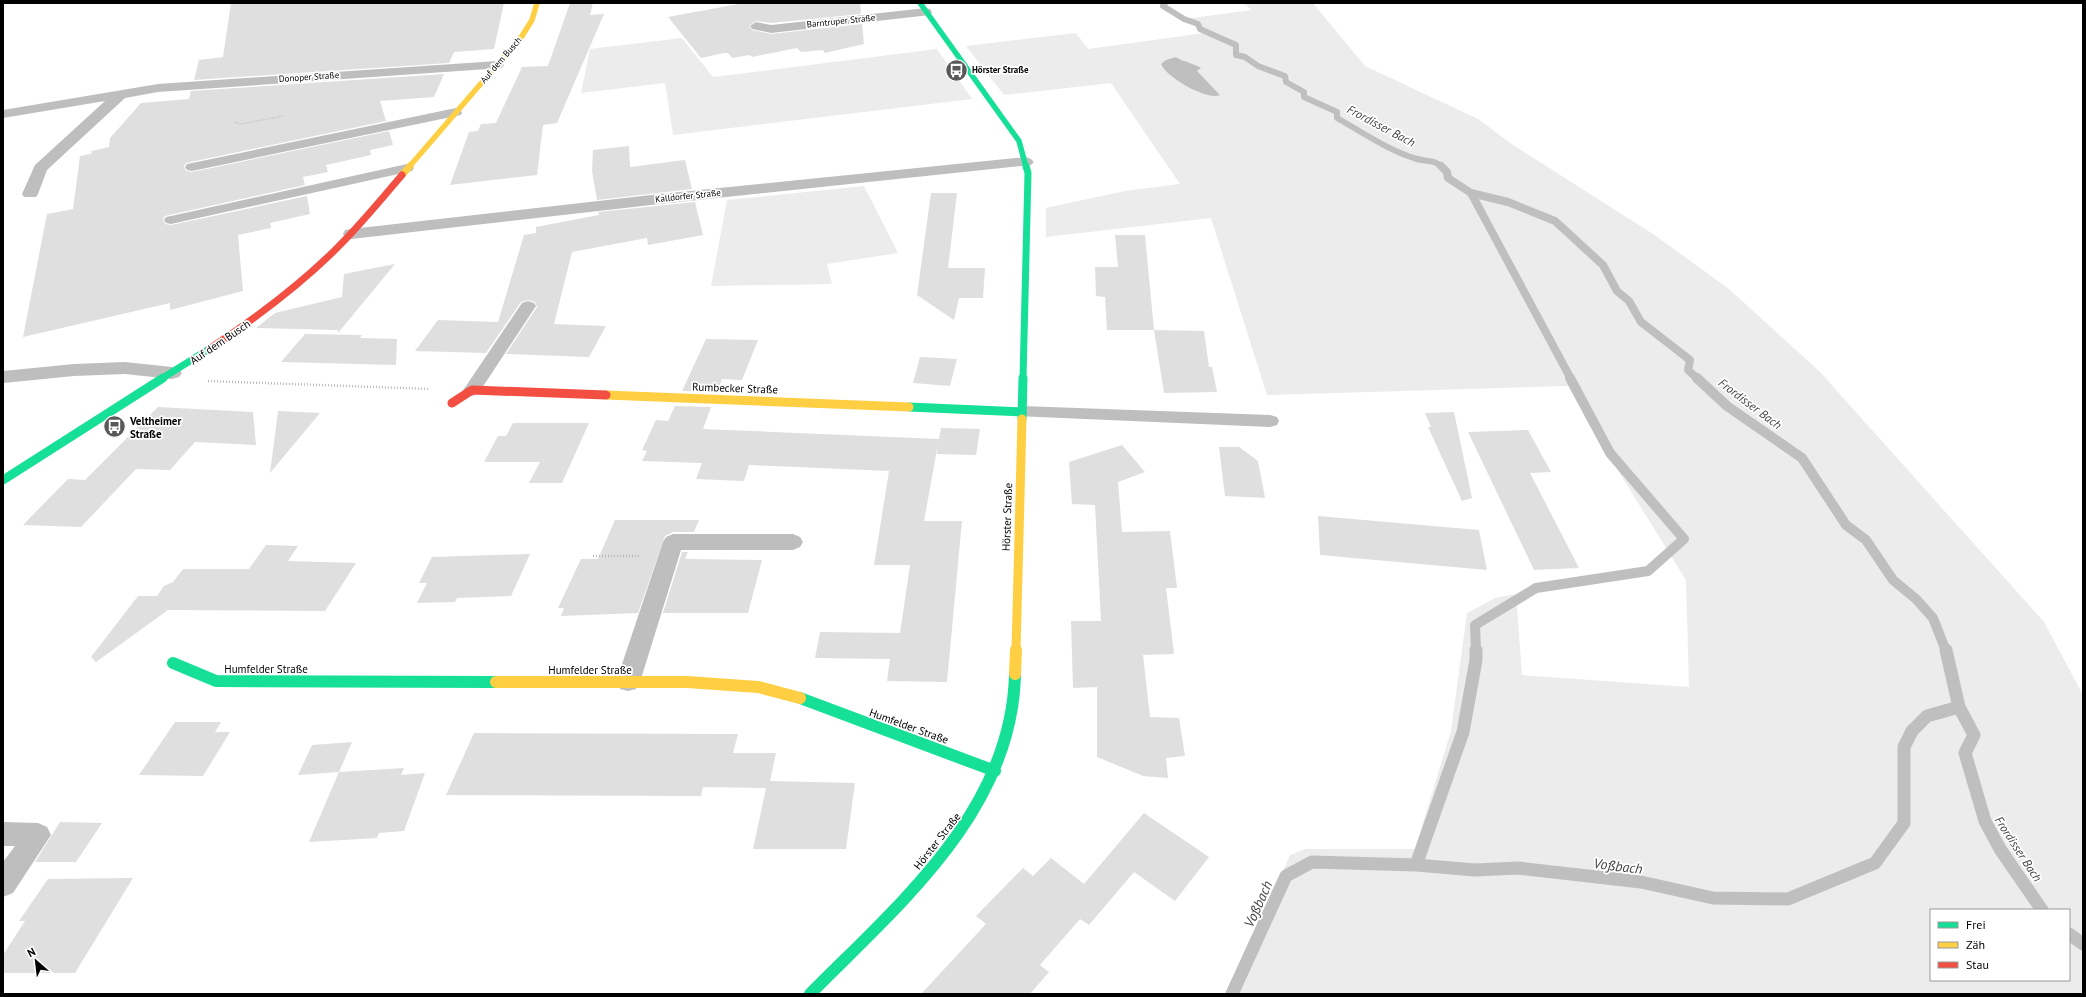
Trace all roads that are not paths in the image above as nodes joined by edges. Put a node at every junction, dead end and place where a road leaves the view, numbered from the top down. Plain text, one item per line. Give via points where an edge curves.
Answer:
1 (537, 3) edge
2 (923, 8) edge
3 (756, 26) dead end
4 (497, 65) junction
5 (121, 94) junction
6 (456, 112) junction
7 (3, 114) edge
8 (1026, 162) junction
9 (192, 167) dead end
10 (407, 168) junction
11 (30, 194) dead end
12 (171, 220) dead end
13 (351, 234) junction
14 (528, 306) dead end
15 (172, 373) junction
16 (3, 377) edge
17 (472, 390) junction
18 (452, 403) dead end
19 (1022, 412) junction
20 (1270, 420) dead end
21 (3, 480) edge
22 (792, 542) dead end
23 (173, 663) dead end
24 (628, 682) junction
25 (995, 771) junction
26 (3, 834) edge
27 (3, 884) edge
28 (810, 994) edge

1 - 4 street, Auf dem Busch via 528,28
2 - 3 street, Barntruper Straße via 771,29
2 - 8 street, Hörster Straße via 1019,141
4 - 5 street, Donoper Straße via 165,88
4 - 6 street, Auf dem Busch
5 - 7 street, Donoper Straße
5 - 11 street via 40,168
6 - 9 lane
6 - 10 street, Auf dem Busch
8 - 13 street, Kalldorfer Straße via 660,199
8 - 19 street, Hörster Straße via 1028,185
10 - 12 lane
10 - 13 street, Auf dem Busch
13 - 15 street, Auf dem Busch via 323,262 256,318
14 - 17 lane
15 - 16 street via 125,368
15 - 21 street, Auf dem Busch
17 - 18 street
17 - 19 street, Rumbecker Straße
19 - 20 lane
19 - 25 street, Hörster Straße via 1014,685 1008,726
22 - 24 lane via 673,542
23 - 24 street, Humfelder Straße via 216,681
24 - 25 street, Humfelder Straße via 758,687 794,696
25 - 28 street, Hörster Straße via 963,832 938,862
26 - 27 lane via 38,835

